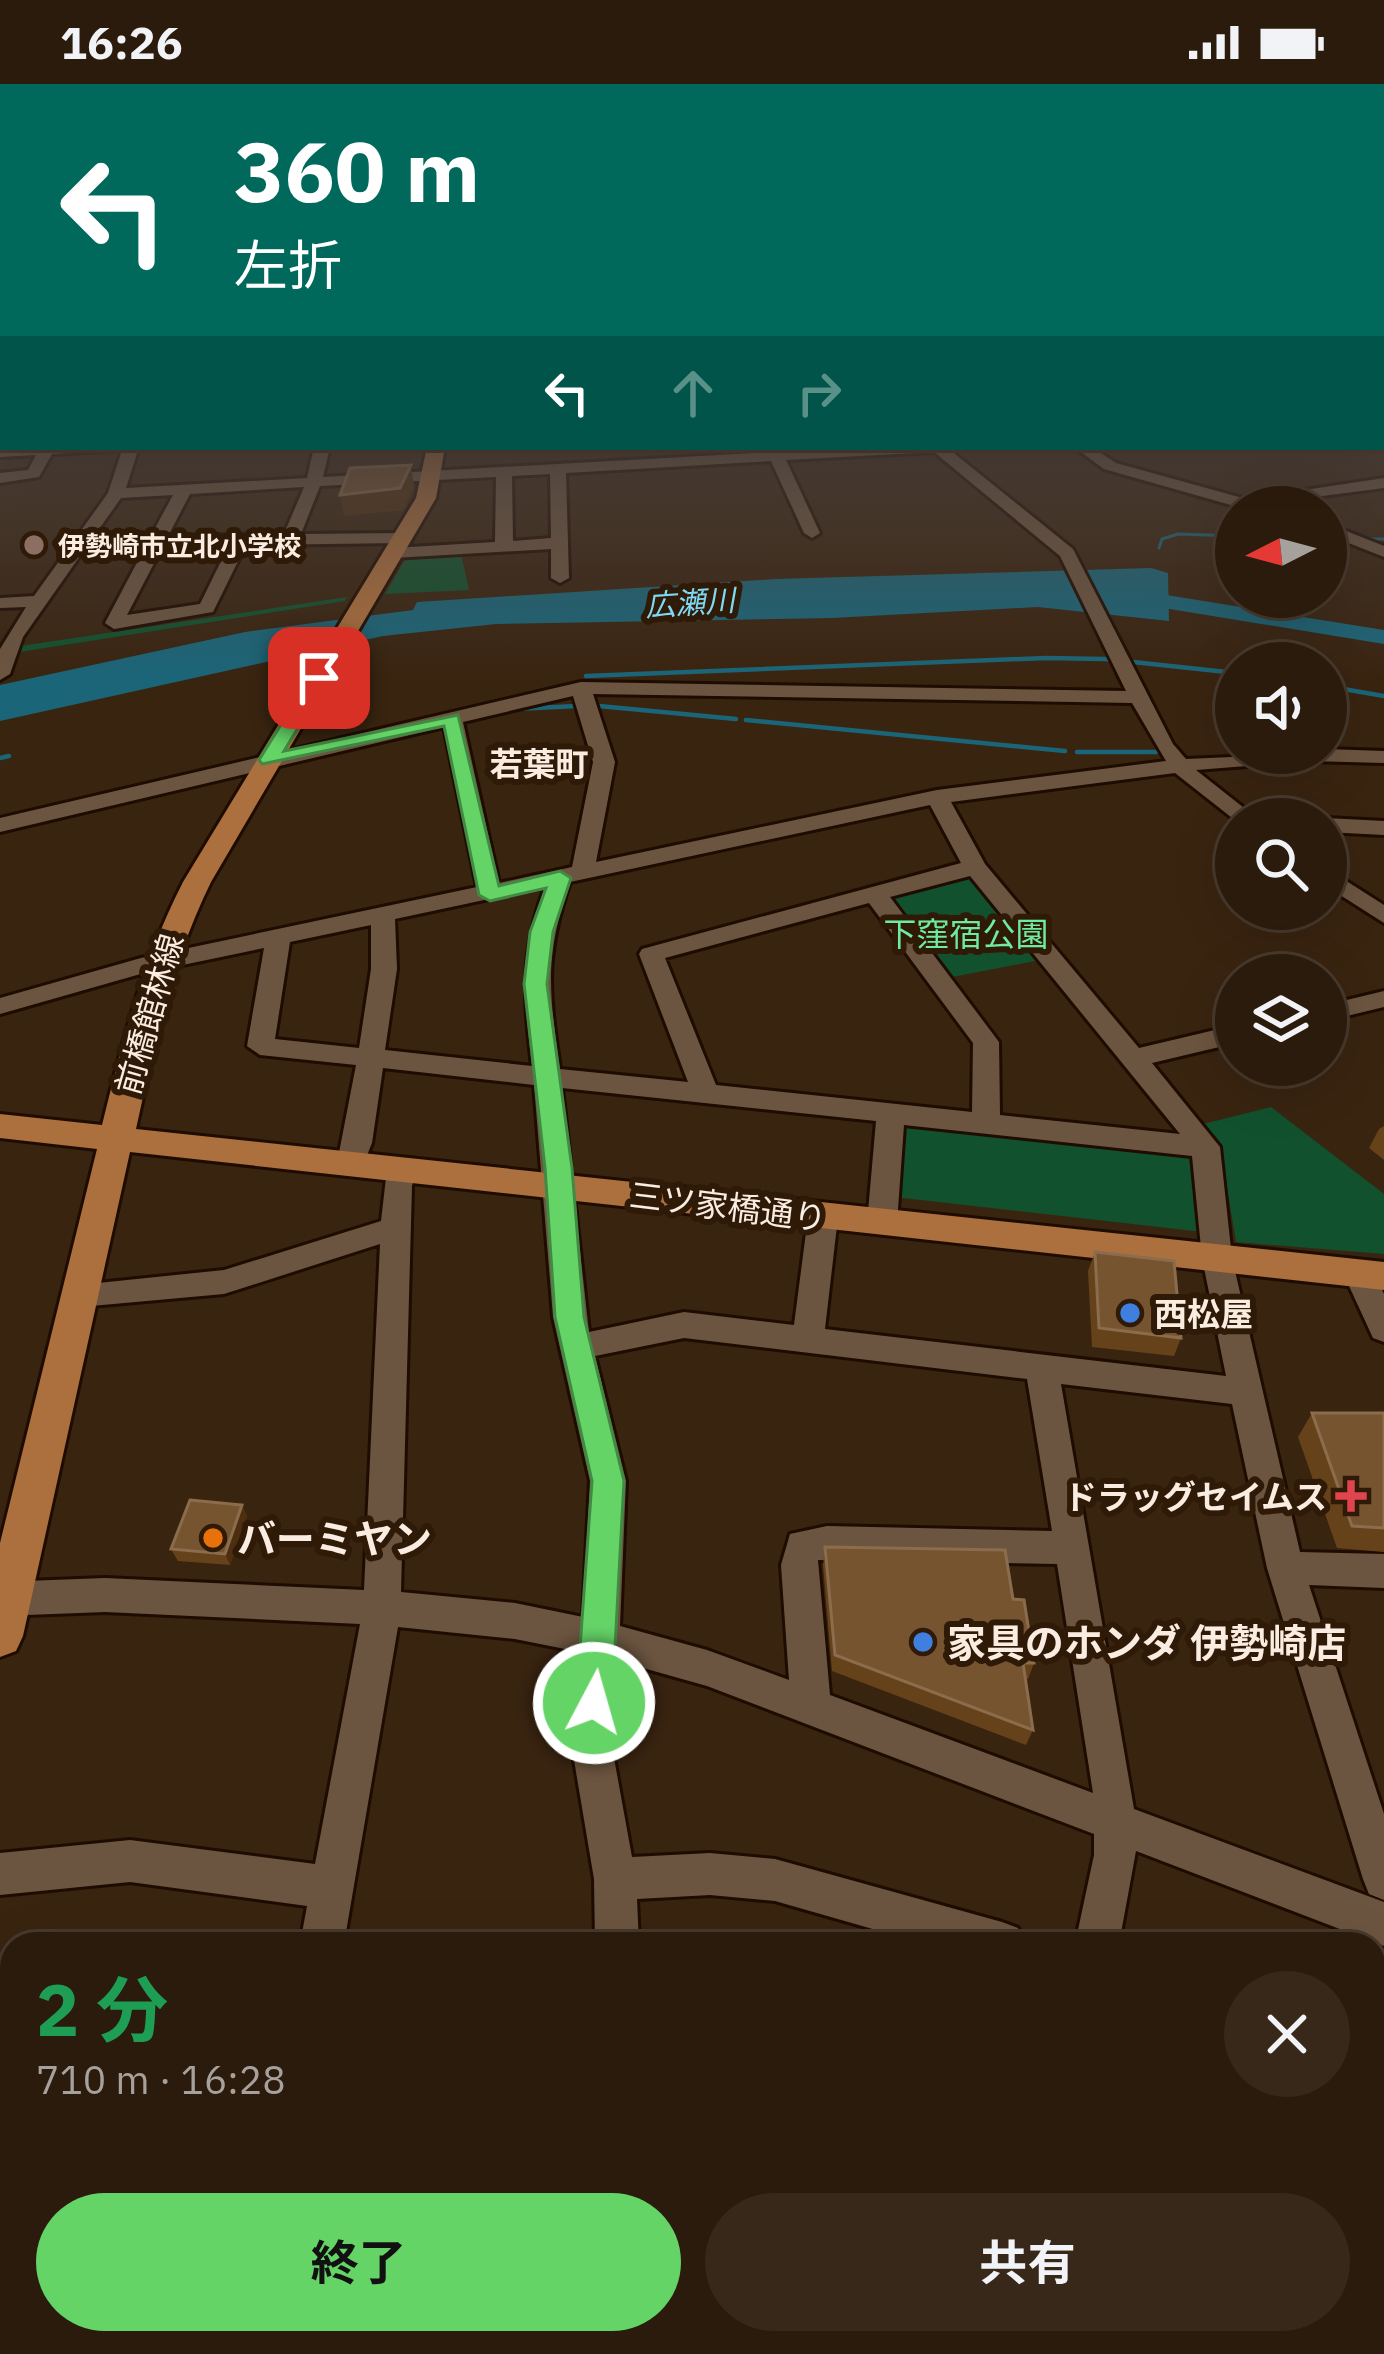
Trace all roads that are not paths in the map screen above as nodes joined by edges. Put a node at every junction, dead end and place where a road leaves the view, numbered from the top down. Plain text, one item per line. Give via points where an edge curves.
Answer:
1 (37, 467) edge
2 (124, 467) edge
3 (317, 467) edge
4 (435, 467) edge
5 (508, 467) edge
6 (603, 467) edge
7 (781, 467) edge
8 (964, 467) edge
9 (1113, 467) edge
10 (583, 469) joint
11 (558, 470) junction
12 (507, 473) junction
13 (434, 476) junction
14 (0, 478) edge
15 (314, 482) junction
16 (1384, 483) edge
17 (238, 486) junction
18 (184, 489) junction
19 (1347, 489) edge
20 (116, 493) junction
21 (1215, 495) edge
22 (231, 504) dead end
23 (812, 533) dead end
24 (1347, 537) edge
25 (291, 538) junction
26 (240, 540) junction
27 (562, 543) junction
28 (398, 545) junction
29 (154, 546) junction
30 (504, 547) junction
31 (78, 551) junction
32 (1384, 552) edge
33 (560, 578) dead end
34 (43, 601) junction
35 (0, 603) edge
36 (0, 674) edge
37 (581, 688) junction
38 (1138, 697) junction
39 (452, 718) junction
40 (1384, 757) edge
41 (269, 760) junction
42 (1179, 765) junction
43 (937, 797) junction
44 (1221, 798) edge
45 (0, 825) edge
46 (1347, 826) edge
47 (1384, 828) edge
48 (975, 867) junction
49 (572, 875) junction
50 (1347, 889) edge
51 (874, 893) junction
52 (490, 895) junction
53 (1384, 916) edge
54 (383, 918) junction
55 (278, 939) junction
56 (160, 963) junction
57 (1383, 1000) edge
58 (0, 1006) edge
59 (1347, 1008) edge
60 (1215, 1039) edge
61 (1136, 1058) junction
62 (370, 1060) junction
63 (547, 1078) junction
64 (707, 1096) junction
65 (891, 1114) junction
66 (986, 1124) junction
67 (0, 1126) edge
68 (115, 1137) junction
69 (1205, 1147) junction
70 (351, 1162) junction
71 (402, 1169) junction
72 (560, 1187) junction
73 (824, 1217) junction
74 (882, 1223) junction
75 (395, 1228) junction
76 (1217, 1258) junction
77 (1372, 1276) edge
78 (80, 1295) junction
79 (1384, 1329) edge
80 (808, 1340) junction
81 (577, 1347) junction
82 (1042, 1369) junction
83 (1244, 1392) junction
84 (1072, 1548) junction
85 (1285, 1568) junction
86 (1384, 1570) edge
87 (382, 1608) junction
88 (3, 1611) edge
89 (601, 1637) junction
90 (811, 1706) junction
91 (1115, 1822) junction
92 (0, 1874) edge
93 (615, 1879) junction
94 (1384, 1879) edge
95 (332, 1888) junction
96 (1384, 1924) edge
97 (324, 1932) edge
98 (616, 1932) edge
99 (959, 1932) edge
100 (1099, 1932) edge

1 - 14 street
2 - 20 street
3 - 15 street
4 - 13 main road, 前橋館林線
5 - 12 street
6 - 10 street
7 - 23 street
8 - 38 street via 1078,558
9 - 21 street
10 - 11 street
11 - 12 street
11 - 27 street
12 - 13 street
12 - 30 street
13 - 15 street
13 - 28 main road, 前橋館林線
15 - 17 street
15 - 25 street
16 - 19 street
17 - 18 street
17 - 22 street
18 - 20 street
18 - 29 street
20 - 31 street
24 - 32 street
25 - 26 street
25 - 28 street
26 - 29 street via 220,531
26 - 29 street via 207,608 114,623
27 - 30 street
27 - 33 street
28 - 30 street
28 - 41 main road, 前橋館林線
29 - 31 street
31 - 34 street
34 - 35 street
34 - 36 street
37 - 38 street
37 - 39 street
37 - 49 street via 604,762
38 - 42 street
39 - 41 street
39 - 52 street
40 - 42 street
41 - 45 street
41 - 56 main road, 前橋館林線 via 188,898
42 - 43 street
42 - 44 street
43 - 48 street
43 - 49 street
46 - 47 street
48 - 51 street
48 - 61 street
49 - 52 street
49 - 63 street via 535,962
50 - 53 street
51 - 64 street via 651,954
51 - 66 street via 986,1042
52 - 54 street
54 - 55 street
54 - 62 street
55 - 56 street
55 - 62 street via 260,1046
56 - 58 street
56 - 68 main road, 前橋館林線
57 - 59 street
60 - 61 street
61 - 69 street
62 - 63 street
62 - 70 street
63 - 64 street
63 - 72 street
64 - 65 street
65 - 66 street
65 - 74 street
66 - 69 street
67 - 68 main road, 三ツ家橋通り
68 - 70 main road, 三ツ家橋通り
68 - 78 main road, 前橋館林線
69 - 76 street
70 - 71 main road, 三ツ家橋通り
71 - 72 main road, 三ツ家橋通り
71 - 75 street
72 - 73 main road, 三ツ家橋通り
72 - 81 street
73 - 74 main road, 三ツ家橋通り
73 - 80 street
74 - 76 main road, 三ツ家橋通り
75 - 78 street via 224,1282
75 - 87 street
76 - 77 main road, 三ツ家橋通り
76 - 83 street
77 - 79 street
78 - 88 main road, 前橋館林線
80 - 81 street via 671,1325
80 - 82 street
81 - 89 street via 608,1481
82 - 83 street
82 - 84 street
83 - 85 street
84 - 90 street via 803,1546
84 - 91 street
85 - 86 street
85 - 94 street
87 - 88 street via 156,1597
87 - 89 street
87 - 95 street
89 - 90 street
89 - 93 street via 590,1736
90 - 91 street
91 - 96 street
91 - 100 street
92 - 95 street via 130,1861
93 - 98 street
93 - 99 street via 775,1880
95 - 97 street

